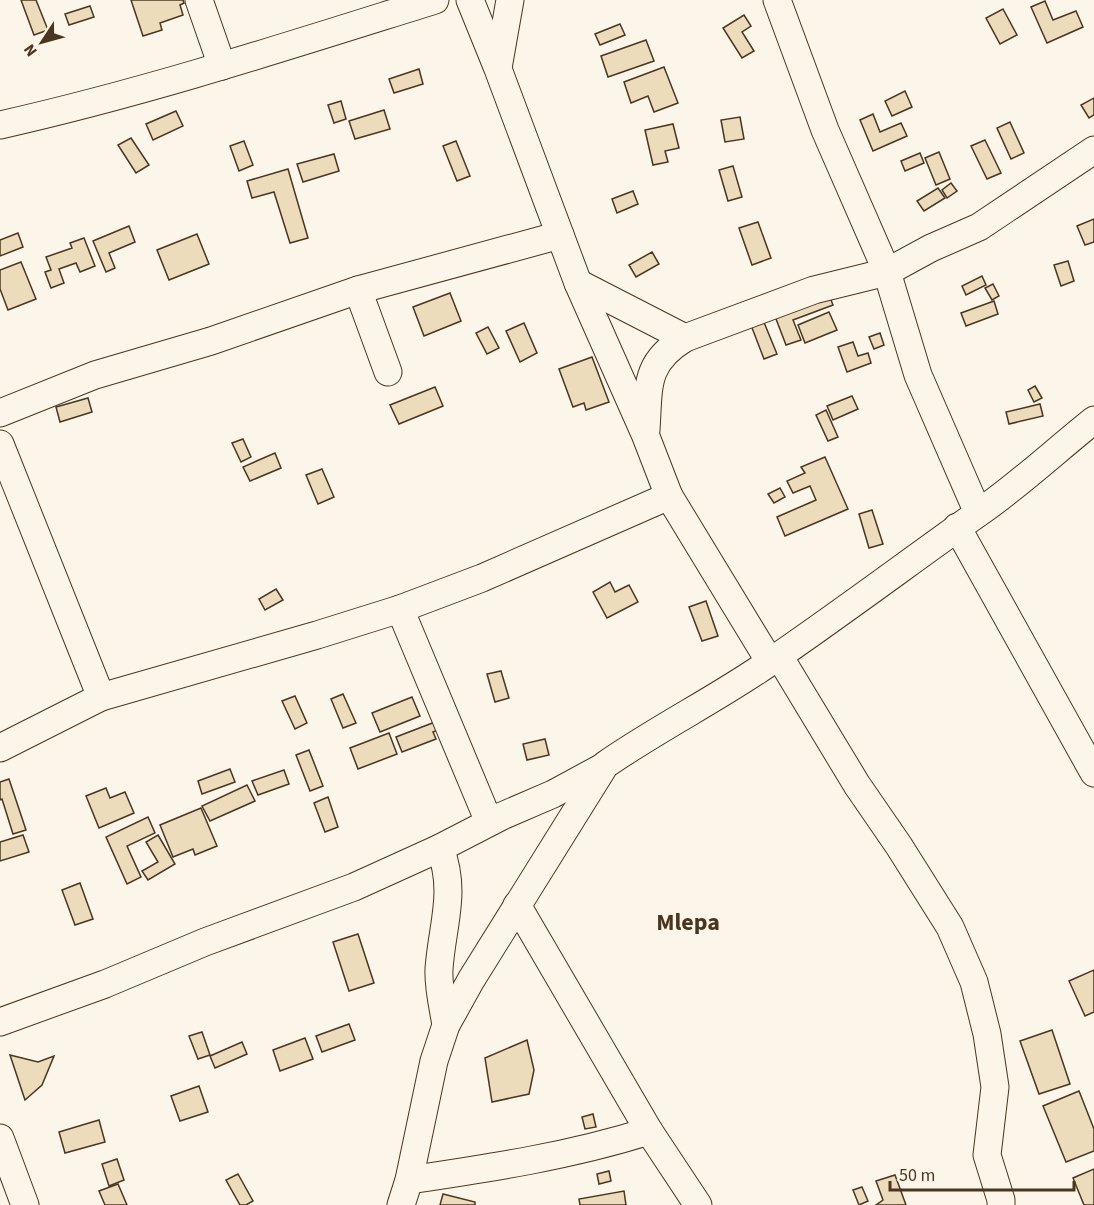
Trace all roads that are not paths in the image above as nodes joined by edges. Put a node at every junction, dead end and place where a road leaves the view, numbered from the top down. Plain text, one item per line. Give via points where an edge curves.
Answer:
1 (199, 0) edge
2 (435, 0) edge
3 (470, 0) edge
4 (510, 0) edge
5 (777, 0) edge
6 (222, 66) junction
7 (498, 69) junction
8 (0, 125) edge
9 (1094, 150) edge
10 (560, 235) junction
11 (887, 272) junction
12 (579, 283) junction
13 (358, 290) junction
14 (685, 338) junction
15 (388, 372) dead end
16 (0, 412) edge
17 (1094, 420) edge
18 (645, 435) junction
19 (0, 444) edge
20 (669, 495) junction
21 (967, 520) junction
22 (400, 609) junction
23 (774, 659) junction
24 (101, 697) junction
25 (0, 748) edge
26 (605, 765) junction
27 (1094, 773) edge
28 (489, 822) junction
29 (441, 848) junction
30 (518, 905) junction
31 (0, 1022) edge
32 (446, 1025) junction
33 (649, 1131) junction
34 (0, 1138) edge
35 (405, 1192) edge
36 (25, 1205) edge
37 (698, 1205) edge
38 (1000, 1205) edge

1 - 6 street
2 - 6 street
3 - 7 street
4 - 7 street
5 - 11 street via 825,130
6 - 8 street
7 - 10 street
9 - 11 street via 979,227
10 - 12 street
10 - 13 street
11 - 14 street via 814,290
11 - 21 street
12 - 14 street
12 - 18 street
13 - 15 street
13 - 16 street via 211,341 94,375
14 - 18 street via 667,349 657,362
17 - 21 street
18 - 20 street
19 - 24 street
20 - 22 street via 482,578
20 - 23 street
21 - 23 street
21 - 27 street
22 - 24 street
22 - 28 street
23 - 26 street
23 - 38 street via 950,927 974,982 995,1087 987,1155
24 - 25 street
26 - 28 street via 553,794
26 - 30 street
28 - 29 street
29 - 31 street via 354,887
29 - 32 street via 449,888 439,971
30 - 32 street
30 - 33 street
32 - 35 street via 434,1061
33 - 35 street via 602,1146
33 - 37 street
34 - 36 street

